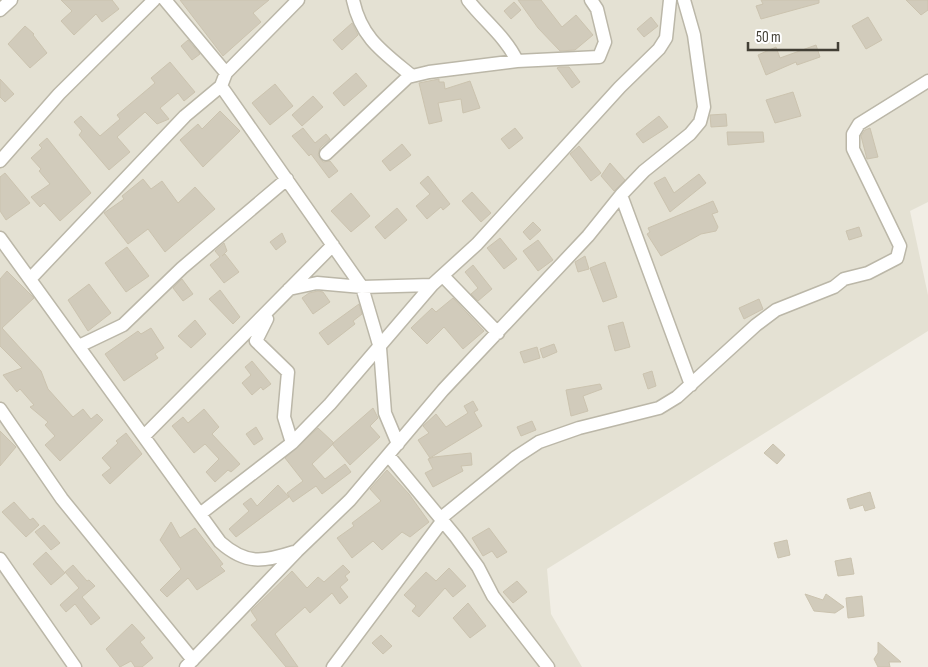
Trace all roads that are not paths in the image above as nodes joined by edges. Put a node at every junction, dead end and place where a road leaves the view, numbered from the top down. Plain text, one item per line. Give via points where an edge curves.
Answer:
1 (11, 0) edge
2 (154, 0) edge
3 (166, 0) edge
4 (298, 0) edge
5 (353, 0) edge
6 (468, 0) edge
7 (591, 0) edge
8 (670, 0) edge
9 (684, 0) edge
10 (0, 10) edge
11 (517, 61) junction
12 (226, 73) junction
13 (412, 76) junction
14 (928, 81) edge
15 (221, 86) junction
16 (326, 154) dead end
17 (0, 161) edge
18 (287, 179) junction
19 (621, 195) junction
20 (0, 238) edge
21 (332, 245) junction
22 (443, 276) junction
23 (30, 279) junction
24 (432, 285) junction
25 (362, 287) junction
26 (289, 289) junction
27 (272, 308) junction
28 (498, 333) junction
29 (79, 346) junction
30 (380, 348) junction
31 (691, 385) junction
32 (0, 410) edge
33 (286, 428) junction
34 (144, 436) junction
35 (292, 443) junction
36 (398, 444) junction
37 (388, 455) junction
38 (276, 457) junction
39 (200, 514) junction
40 (442, 519) junction
41 (456, 537) junction
42 (430, 538) junction
43 (297, 551) junction
44 (0, 559) edge
45 (190, 664) edge
46 (75, 667) edge
47 (333, 667) edge
48 (548, 667) edge

1 - 10 street
2 - 17 street via 60,94
3 - 12 street
4 - 12 street
5 - 13 street via 356,14 370,40
6 - 11 street via 509,45
7 - 11 street via 597,9 605,42 599,57
8 - 22 street via 666,38 659,49 620,87 477,244
9 - 19 street via 694,35 704,107 700,122
11 - 13 street
12 - 15 street
13 - 16 street
14 - 31 street via 859,124 853,134 854,148 900,246 897,258 776,310 756,324
15 - 18 street
15 - 23 street via 185,116
18 - 21 street
18 - 29 street via 182,268 123,324
19 - 28 street via 588,236
19 - 31 street
20 - 23 street
21 - 25 street
21 - 26 street
22 - 24 street
22 - 28 street
23 - 29 street
24 - 25 street
24 - 30 street
25 - 26 street via 317,283
25 - 30 street
26 - 27 street
27 - 33 street via 256,341 288,372
27 - 34 street
28 - 36 street via 443,390
29 - 34 street
30 - 35 street
30 - 36 street via 384,413
31 - 40 street via 659,408 579,428 539,442 516,456
32 - 45 street via 62,499
33 - 35 street
33 - 38 street
34 - 39 street
35 - 38 street
36 - 37 street
37 - 40 street
37 - 43 street via 350,500
38 - 39 street
39 - 43 street via 220,542 233,553 252,560 270,559
40 - 41 street
40 - 42 street
41 - 42 street
41 - 48 street via 478,567 493,596
42 - 47 street
43 - 45 street
44 - 46 street

